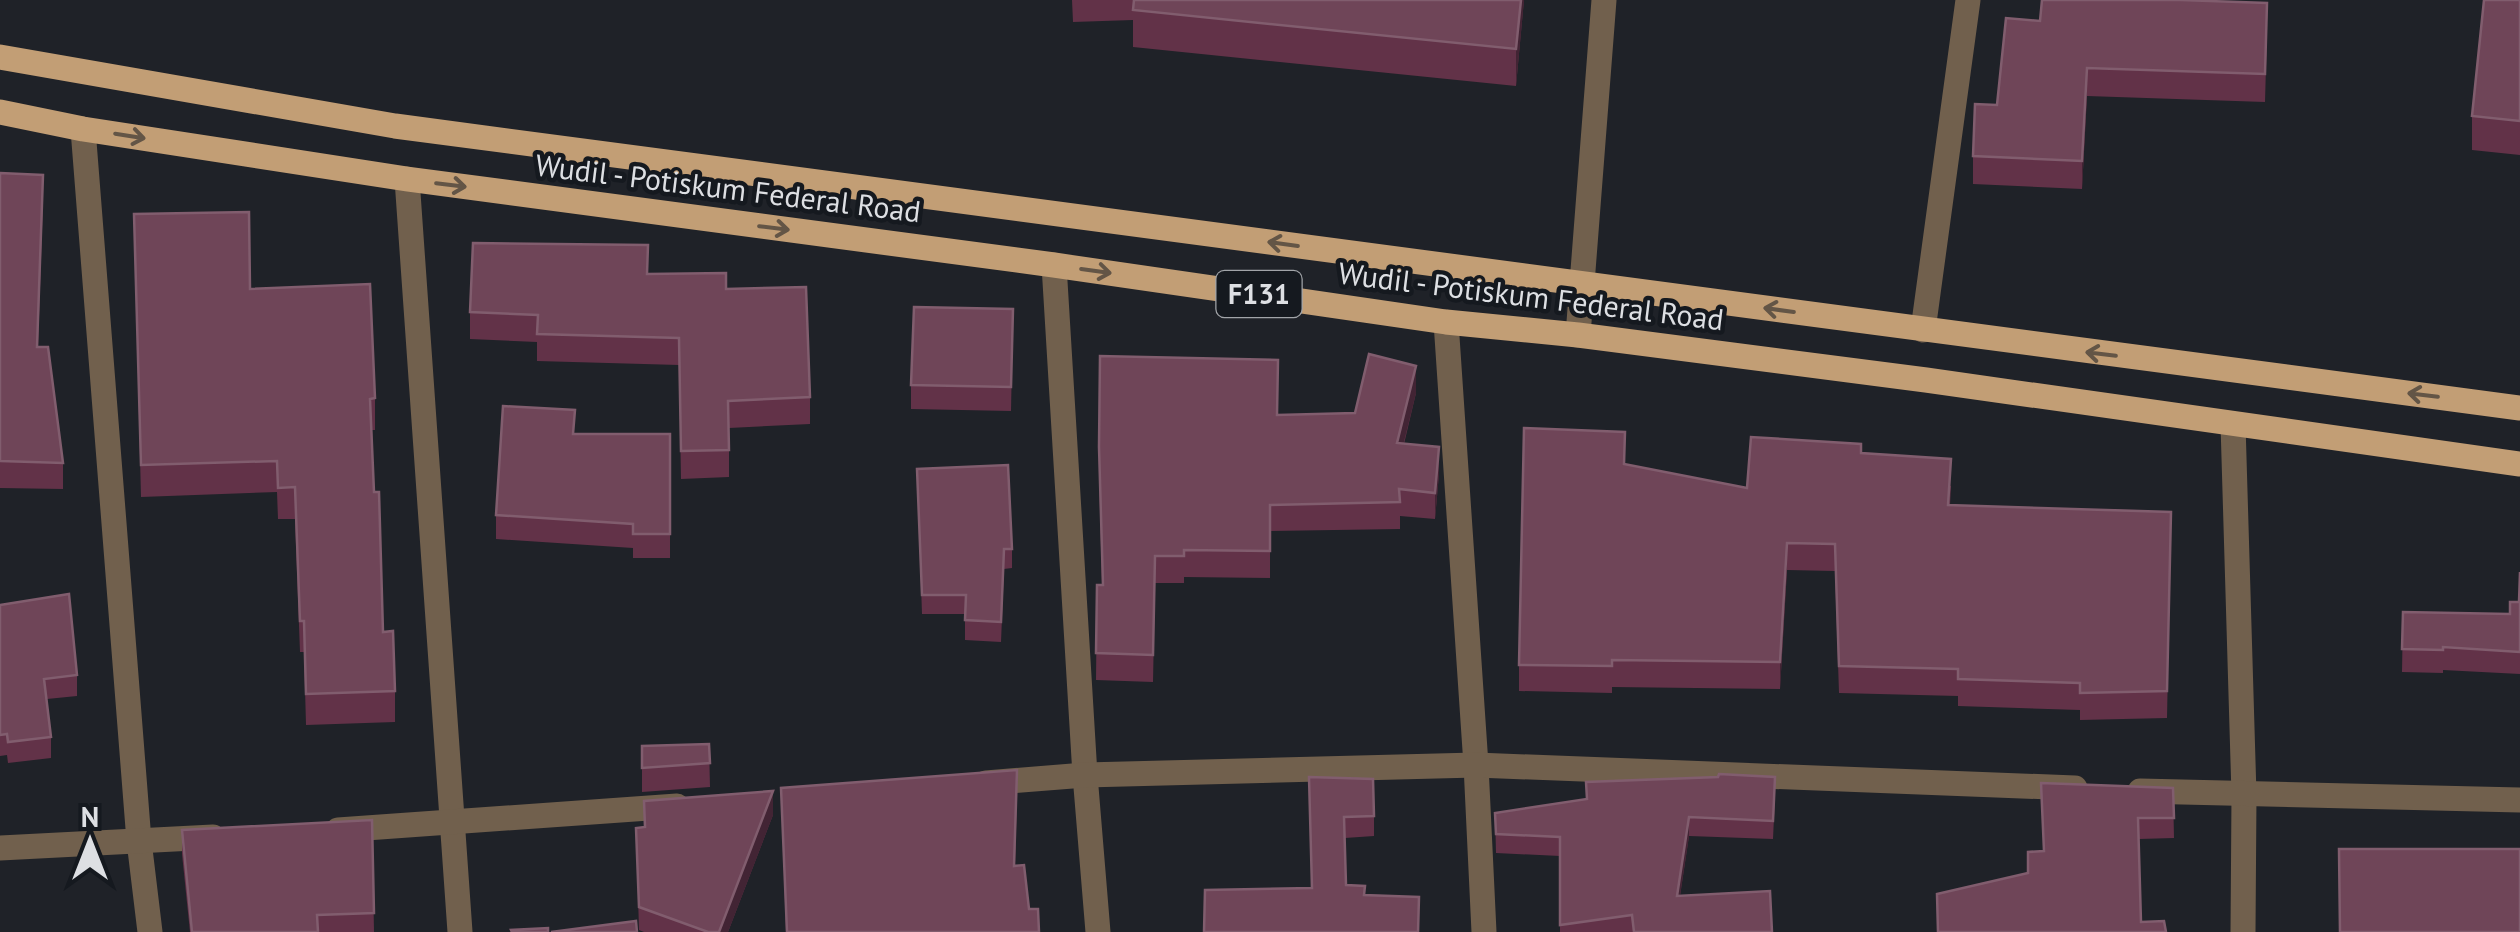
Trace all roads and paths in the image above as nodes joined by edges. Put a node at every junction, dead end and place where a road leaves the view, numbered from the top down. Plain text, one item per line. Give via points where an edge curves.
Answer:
1 (1604, 0) edge
2 (1968, 0) edge
3 (0, 57) edge
4 (0, 112) edge
5 (82, 129) junction
6 (407, 179) junction
7 (1054, 264) junction
8 (1580, 281) junction
9 (1446, 322) junction
10 (1923, 330) junction
11 (1578, 335) junction
12 (2520, 408) edge
13 (2233, 424) junction
14 (2520, 464) edge
15 (1476, 765) junction
16 (1085, 775) junction
17 (966, 784) edge
18 (2244, 795) junction
19 (2520, 800) edge
20 (708, 804) edge
21 (450, 824) junction
22 (314, 831) edge
23 (236, 835) edge
24 (139, 841) junction
25 (0, 848) edge
26 (150, 932) edge
27 (460, 932) edge
28 (1098, 932) edge
29 (1484, 932) edge
30 (2242, 932) edge

1 - 8 street
2 - 10 street
8 -> 3 main road, Wudil - Potiskum Federal Road / F131 via 396,126
4 - 5 main road, Wudil - Potiskum Federal Road / F131
5 -> 6 main road, Wudil - Potiskum Federal Road / F131
5 - 24 street
6 -> 7 main road, Wudil - Potiskum Federal Road / F131
6 - 21 street
7 -> 9 main road, Wudil - Potiskum Federal Road / F131
7 - 16 street
10 -> 8 main road, Wudil - Potiskum Federal Road / F131
8 - 11 street
9 - 11 main road, Wudil - Potiskum Federal Road / F131
9 - 15 street
12 -> 10 main road, Wudil - Potiskum Federal Road / F131
11 - 13 main road, Wudil - Potiskum Federal Road / F131
13 - 14 main road, Wudil - Potiskum Federal Road / F131
13 - 18 street
15 - 16 street
15 - 18 street
15 - 29 street
16 - 17 street
16 - 28 street
18 - 19 street
18 - 30 street
20 - 21 street
21 - 22 street
21 - 27 street
23 - 24 street
24 - 25 street
24 - 26 street

